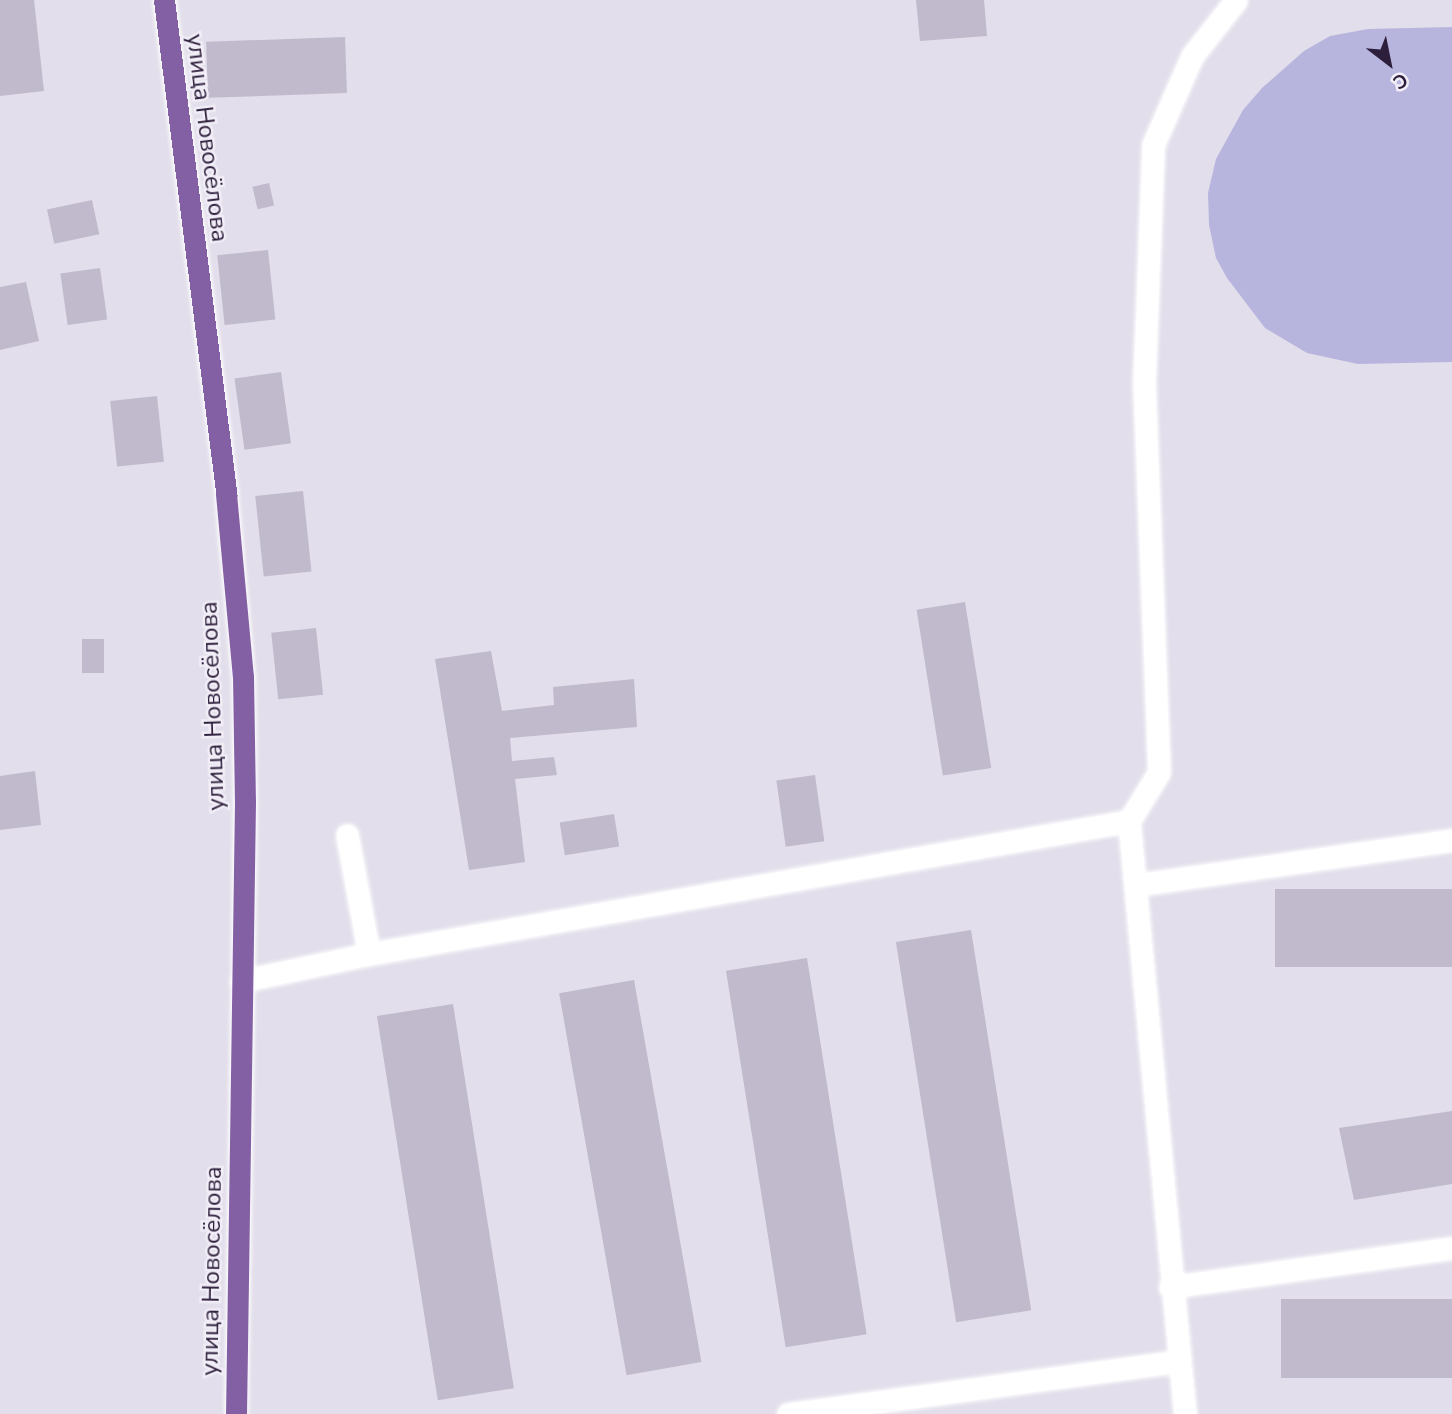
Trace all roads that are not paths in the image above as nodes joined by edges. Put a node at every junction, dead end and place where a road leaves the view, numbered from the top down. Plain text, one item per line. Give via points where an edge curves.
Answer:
1 (163, 0) edge
2 (1236, 0) edge
3 (1129, 821) junction
4 (347, 835) dead end
5 (1452, 840) edge
6 (1136, 885) junction
7 (369, 954) junction
8 (241, 981) junction
9 (1452, 1248) edge
10 (1170, 1287) junction
11 (1179, 1361) junction
12 (236, 1414) edge
13 (788, 1414) edge
14 (1185, 1414) edge

1 - 8 main road, улица Новосёлова via 226,494 243,676
2 - 3 lane via 1192,56 1153,145 1144,383 1159,772
3 - 6 lane
3 - 7 lane
4 - 7 lane
5 - 6 lane
6 - 10 lane
7 - 8 lane
8 - 12 main road, улица Новосёлова
9 - 10 lane
10 - 11 lane
11 - 13 lane
11 - 14 lane

